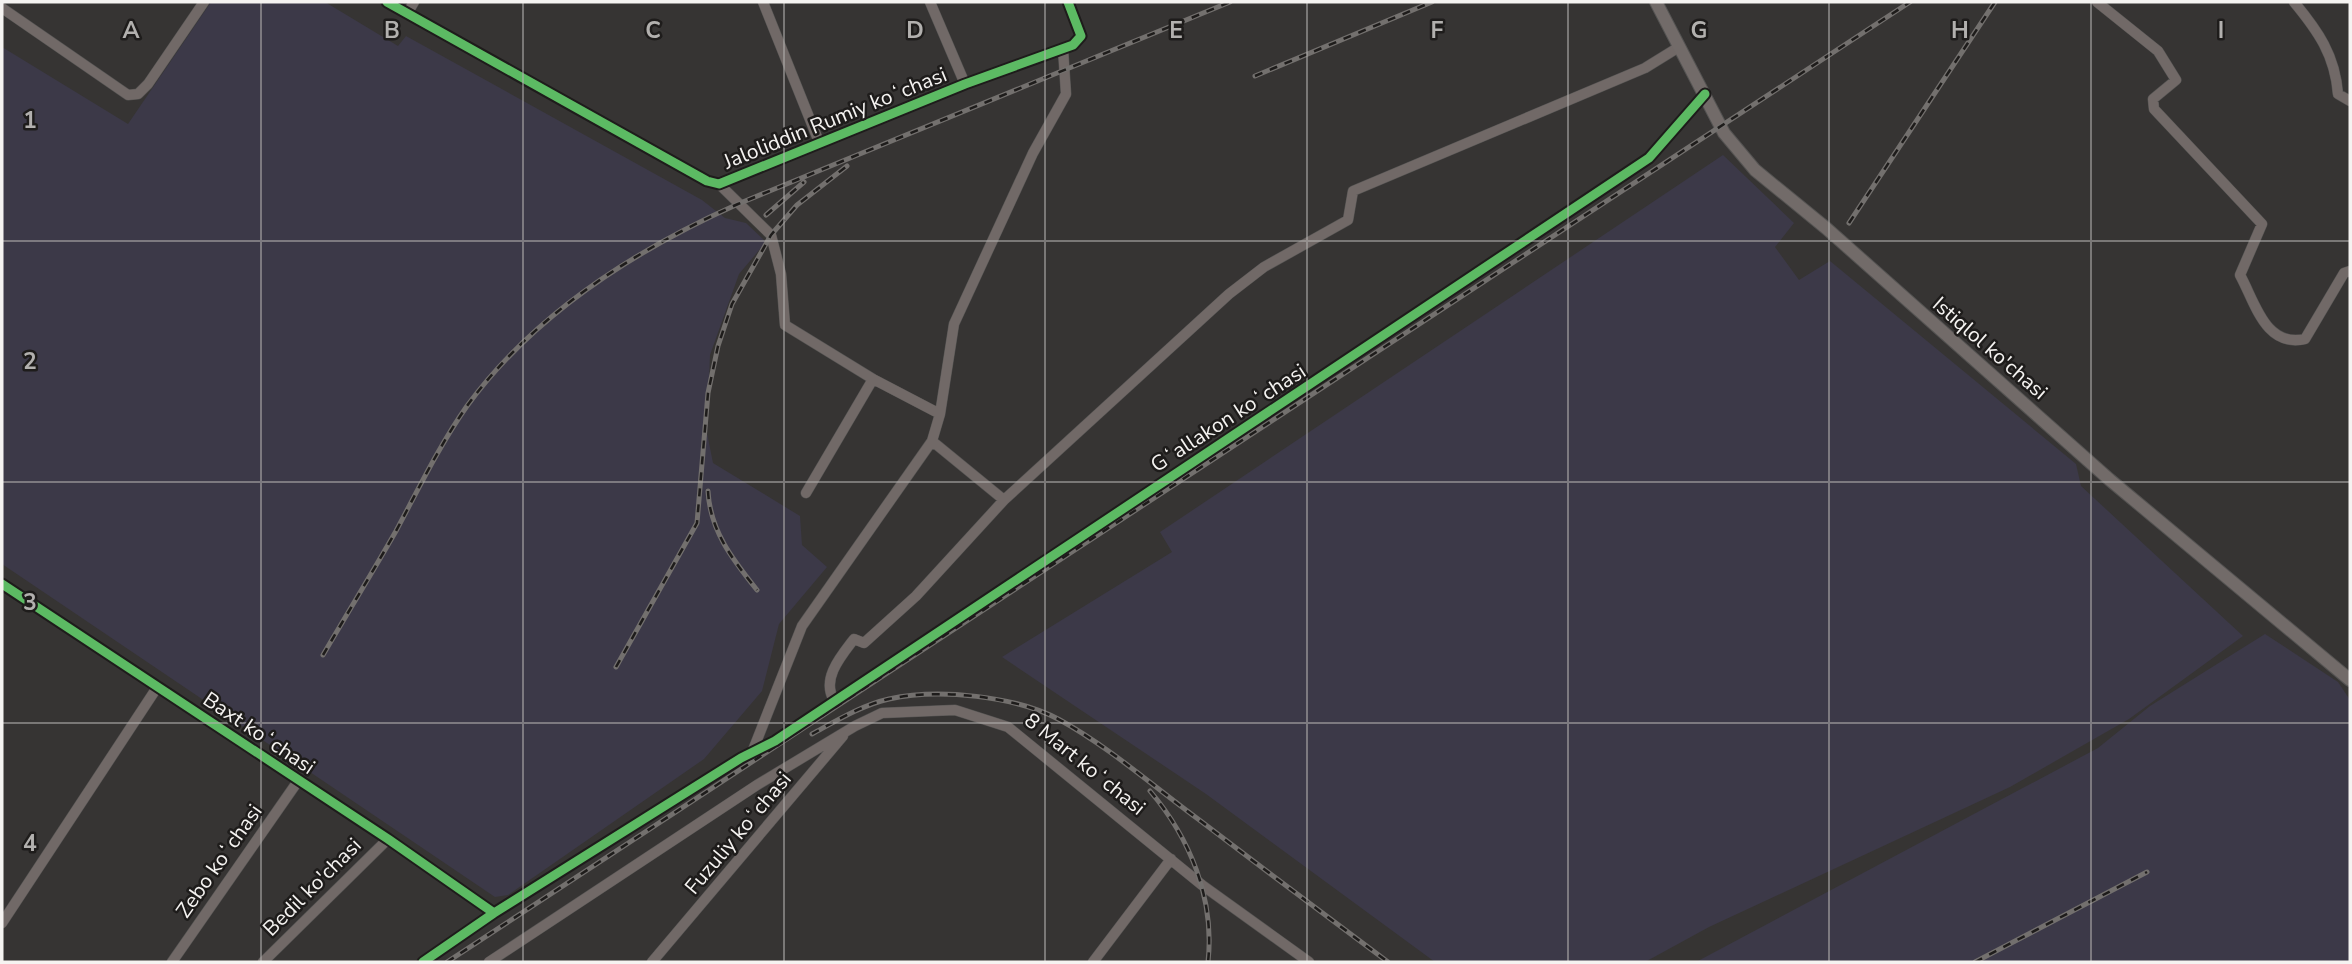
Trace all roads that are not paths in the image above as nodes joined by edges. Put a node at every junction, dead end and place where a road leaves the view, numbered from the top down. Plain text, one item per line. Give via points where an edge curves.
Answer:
1 (204, 2) edge
2 (387, 2) edge
3 (414, 2) edge
4 (763, 2) edge
5 (930, 2) edge
6 (1068, 2) edge
7 (1656, 2) edge
8 (2097, 2) edge
9 (2294, 2) edge
10 (2, 8) edge
11 (407, 14) junction
12 (1679, 47) junction
13 (1063, 49) junction
14 (965, 85) junction
15 (1705, 94) junction
16 (2350, 101) edge
17 (819, 142) junction
18 (719, 184) junction
19 (2350, 271) edge
20 (873, 379) junction
21 (940, 414) junction
22 (932, 441) junction
23 (806, 493) dead end
24 (1004, 500) junction
25 (2, 584) edge
26 (2350, 680) edge
27 (158, 686) junction
28 (834, 700) junction
29 (848, 731) junction
30 (753, 750) junction
31 (298, 781) junction
32 (388, 839) junction
33 (1171, 859) junction
34 (494, 913) junction
35 (2, 923) edge
36 (655, 961) edge
37 (172, 962) edge
38 (263, 962) edge
39 (423, 962) edge
40 (489, 962) edge
41 (1093, 962) edge
42 (1309, 962) edge

1 - 10 street via 148,84 128,95
2 - 11 street, Jaloliddin Rumiy koʻchasi
3 - 11 street
4 - 17 street
5 - 14 street
6 - 13 street, Jaloliddin Rumiy koʻchasi via 1081,36
7 - 12 main road, Istiqlol ko'chasi
8 - 19 street via 2158,51 2176,80 2153,99 2154,109 2262,224 2240,275 2266,328 2290,340 2305,339 2344,273
9 - 16 street via 2325,42 2338,94
11 - 18 street, Jaloliddin Rumiy koʻchasi
12 - 15 main road, Istiqlol ko'chasi
12 - 24 street via 1645,68 1353,191 1348,220 1264,267 1229,295
13 - 14 street, Jaloliddin Rumiy koʻchasi
13 - 21 street via 1066,94 1033,153 954,324
14 - 17 street, Jaloliddin Rumiy koʻchasi
15 - 26 main road, Istiqlol ko'chasi via 1724,133 1755,170 2110,480
15 - 28 street, Gʻallakon koʻchasi via 1649,158
17 - 18 street, Jaloliddin Rumiy koʻchasi
18 - 20 street via 771,235 780,265 785,325
20 - 21 street
20 - 23 street
21 - 22 street
22 - 24 street
22 - 30 street via 802,626
24 - 28 street via 899,614 864,643 856,638 852,641 829,680
25 - 27 street, Baxt koʻchasi
27 - 31 street, Baxt koʻchasi
27 - 35 street
28 - 30 street, Gʻallakon koʻchasi via 775,741
29 - 33 street, 8 Mart koʻchasi via 882,713 955,710 1008,727
29 - 36 street, Fuzuliy koʻchasi
29 - 40 street, 8 Mart koʻchasi via 757,785
30 - 34 street, Gʻallakon koʻchasi
31 - 32 street, Baxt koʻchasi
31 - 37 street, Zebo koʻchasi
32 - 34 street, Baxt koʻchasi
32 - 38 street, Bedil ko'chasi
33 - 41 street
33 - 42 street, 8 Mart koʻchasi
34 - 39 street, Gʻallakon koʻchasi

